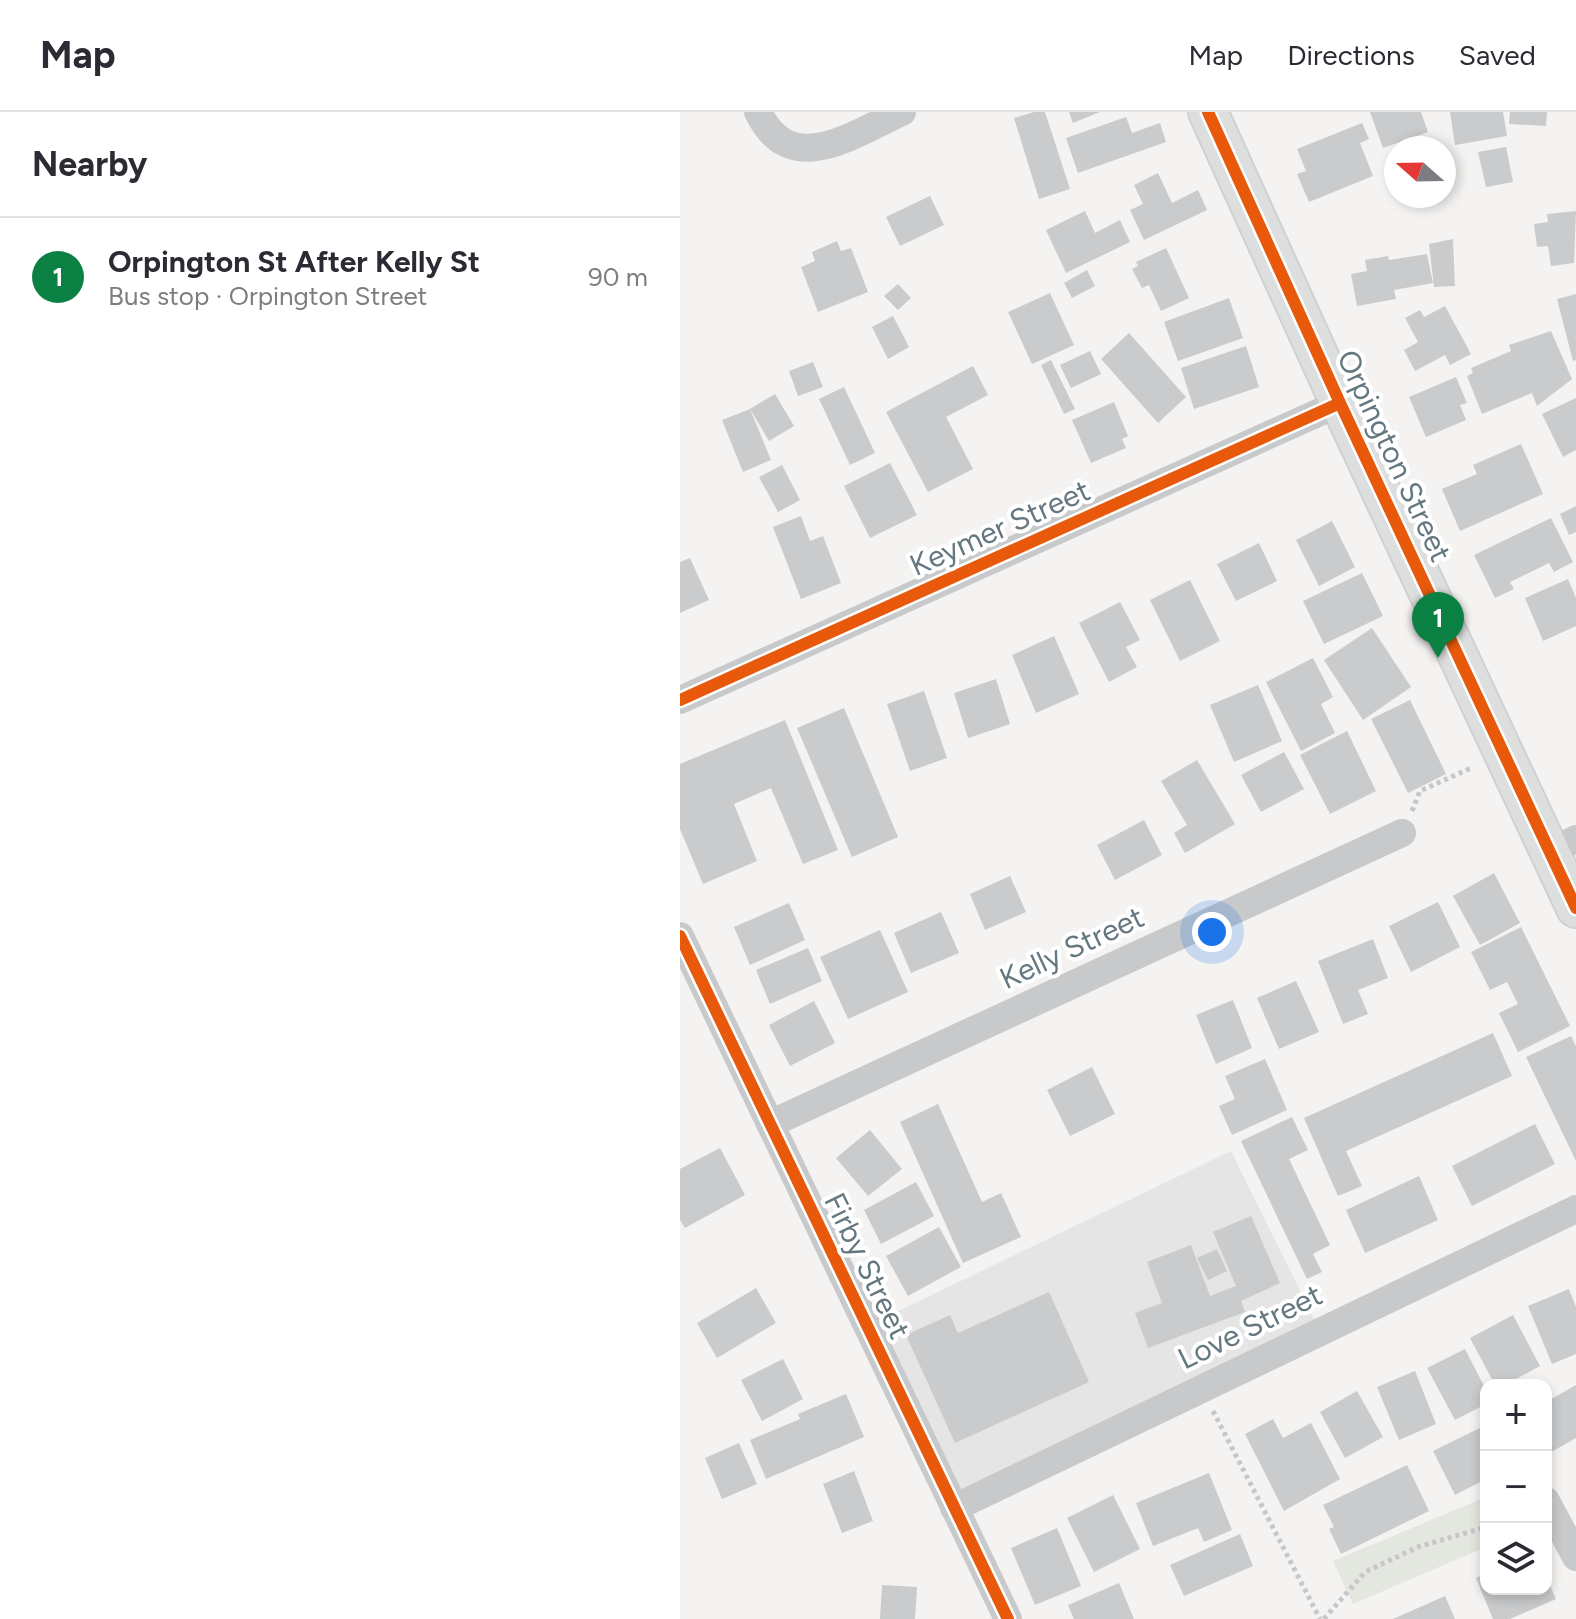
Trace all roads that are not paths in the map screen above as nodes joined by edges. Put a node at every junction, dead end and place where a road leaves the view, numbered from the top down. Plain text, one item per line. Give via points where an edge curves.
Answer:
1 (758, 112) edge
2 (902, 112) edge
3 (1208, 112) edge
4 (1340, 403) junction
5 (680, 700) edge
6 (1402, 833) road end
7 (1564, 845) edge
8 (1576, 908) edge
9 (680, 936) edge
10 (770, 1124) junction
11 (1576, 1209) edge
12 (954, 1508) junction
13 (1552, 1512) edge
14 (1576, 1557) edge
15 (1008, 1619) edge

1 - 2 street via 767,129 789,146 821,149
3 - 4 street, Orpington Street
4 - 5 street, Keymer Street
4 - 7 street, Orpington Street
6 - 10 street, Kelly Street
7 - 8 street, Orpington Street
9 - 10 street, Firby Street
10 - 12 street, Firby Street
11 - 12 street, Love Street
12 - 15 street, Firby Street
13 - 14 street

